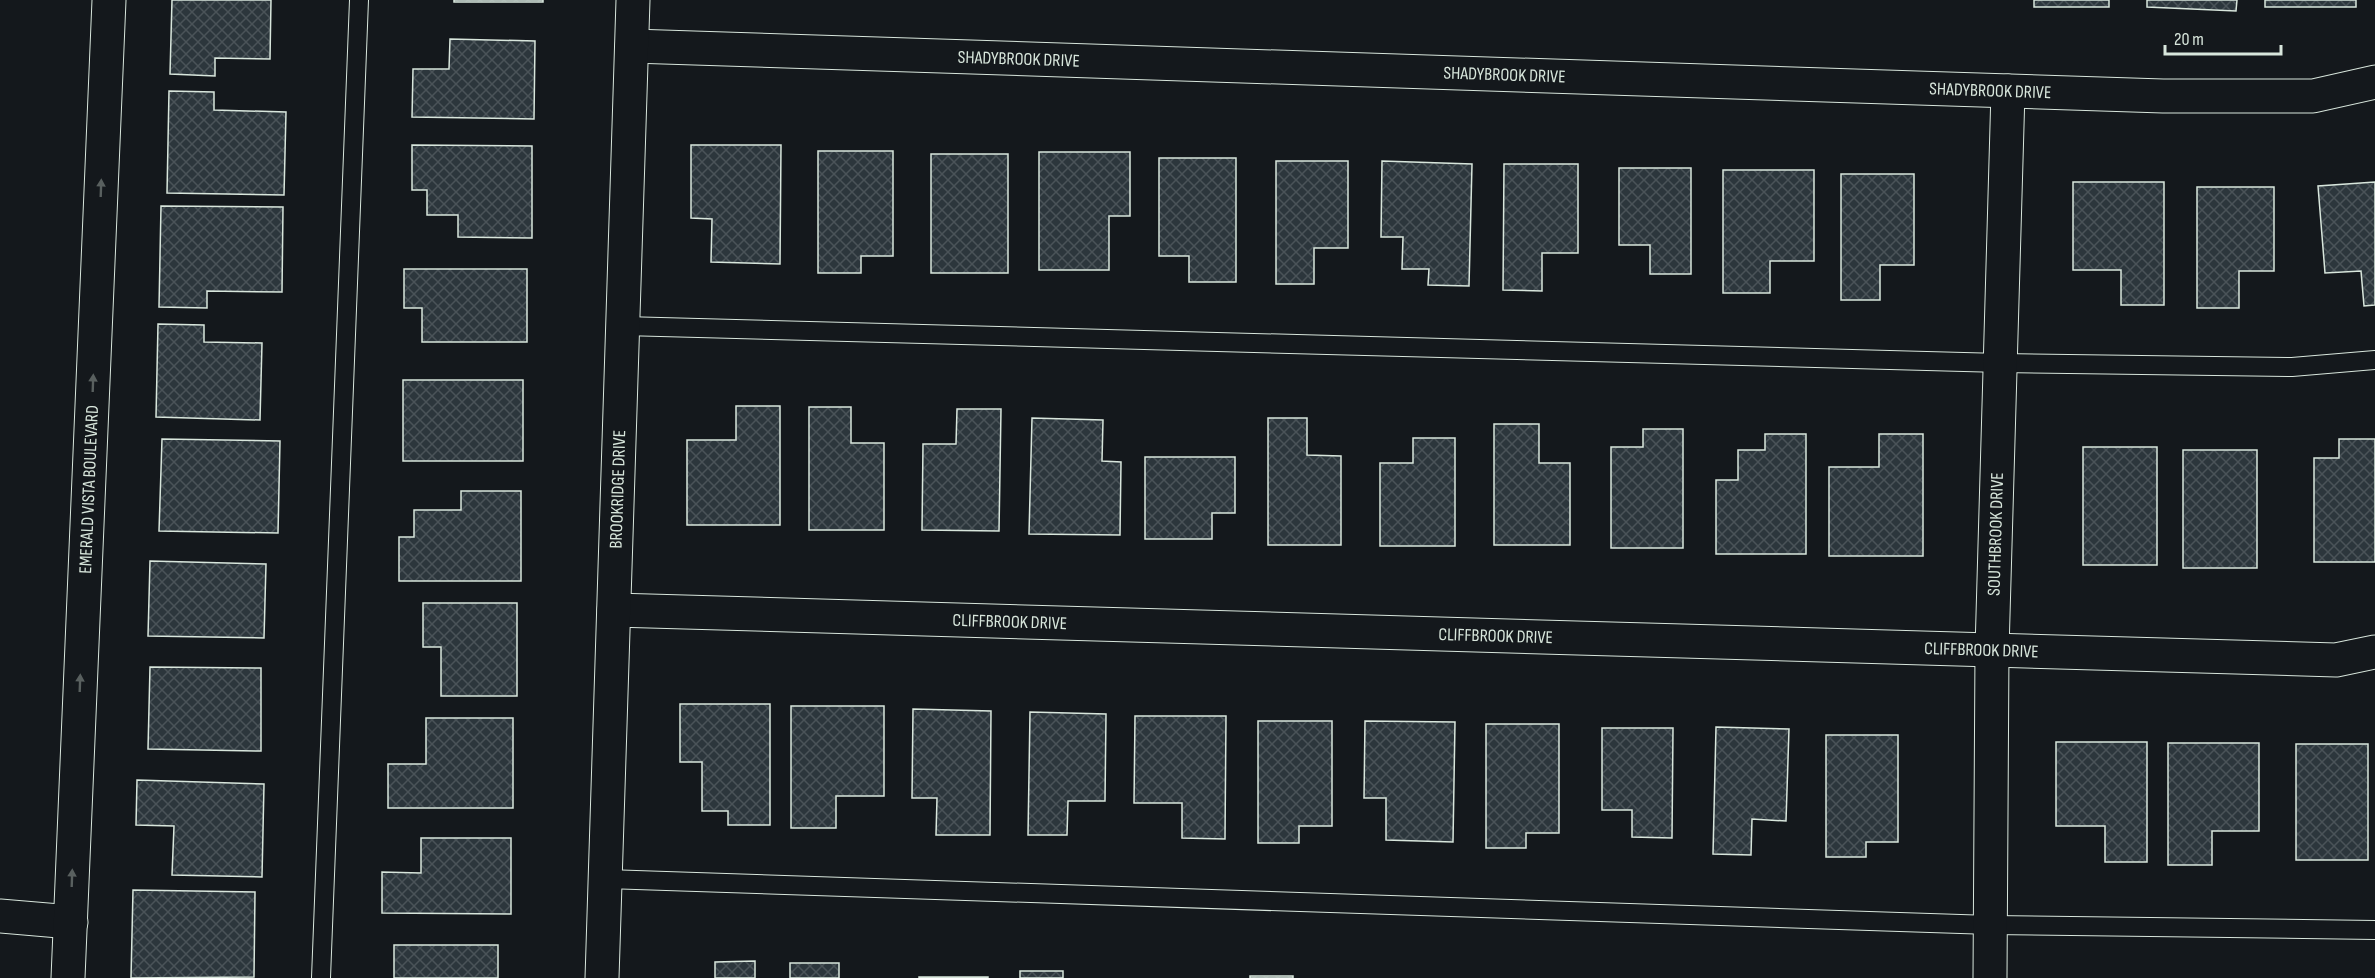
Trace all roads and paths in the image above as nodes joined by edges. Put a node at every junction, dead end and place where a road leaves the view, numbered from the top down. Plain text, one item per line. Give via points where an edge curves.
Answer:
1 (109, 0) edge
2 (359, 0) edge
3 (633, 0) edge
4 (632, 46) junction
5 (2375, 82) edge
6 (2008, 91) junction
7 (623, 326) junction
8 (2375, 360) edge
9 (2001, 363) junction
10 (614, 610) junction
11 (1992, 650) junction
12 (2375, 652) edge
13 (606, 879) junction
14 (0, 916) edge
15 (70, 921) junction
16 (1991, 925) junction
17 (2375, 930) edge
18 (68, 978) edge
19 (321, 978) edge
20 (602, 978) edge
21 (1990, 978) edge

15 -> 1 street, EMERALD VISTA BOULEVARD
2 - 19 lane
3 - 4 street, BROOKRIDGE DRIVE
4 - 6 street, SHADYBROOK DRIVE
4 - 7 street, BROOKRIDGE DRIVE
5 - 6 street, SHADYBROOK DRIVE via 2313,96
6 - 9 street, SOUTHBROOK DRIVE
7 - 9 lane
7 - 10 street, BROOKRIDGE DRIVE
8 - 9 lane via 2292,367
9 - 11 street, SOUTHBROOK DRIVE
10 - 11 street, CLIFFBROOK DRIVE
10 - 13 street, BROOKRIDGE DRIVE
11 - 12 street, CLIFFBROOK DRIVE via 2336,660
11 - 16 street, SOUTHBROOK DRIVE
13 - 16 lane
13 - 20 street, BROOKRIDGE DRIVE
14 - 15 street
15 - 18 street, EMERALD VISTA BOULEVARD
16 - 17 lane
16 - 21 street, SOUTHBROOK DRIVE

